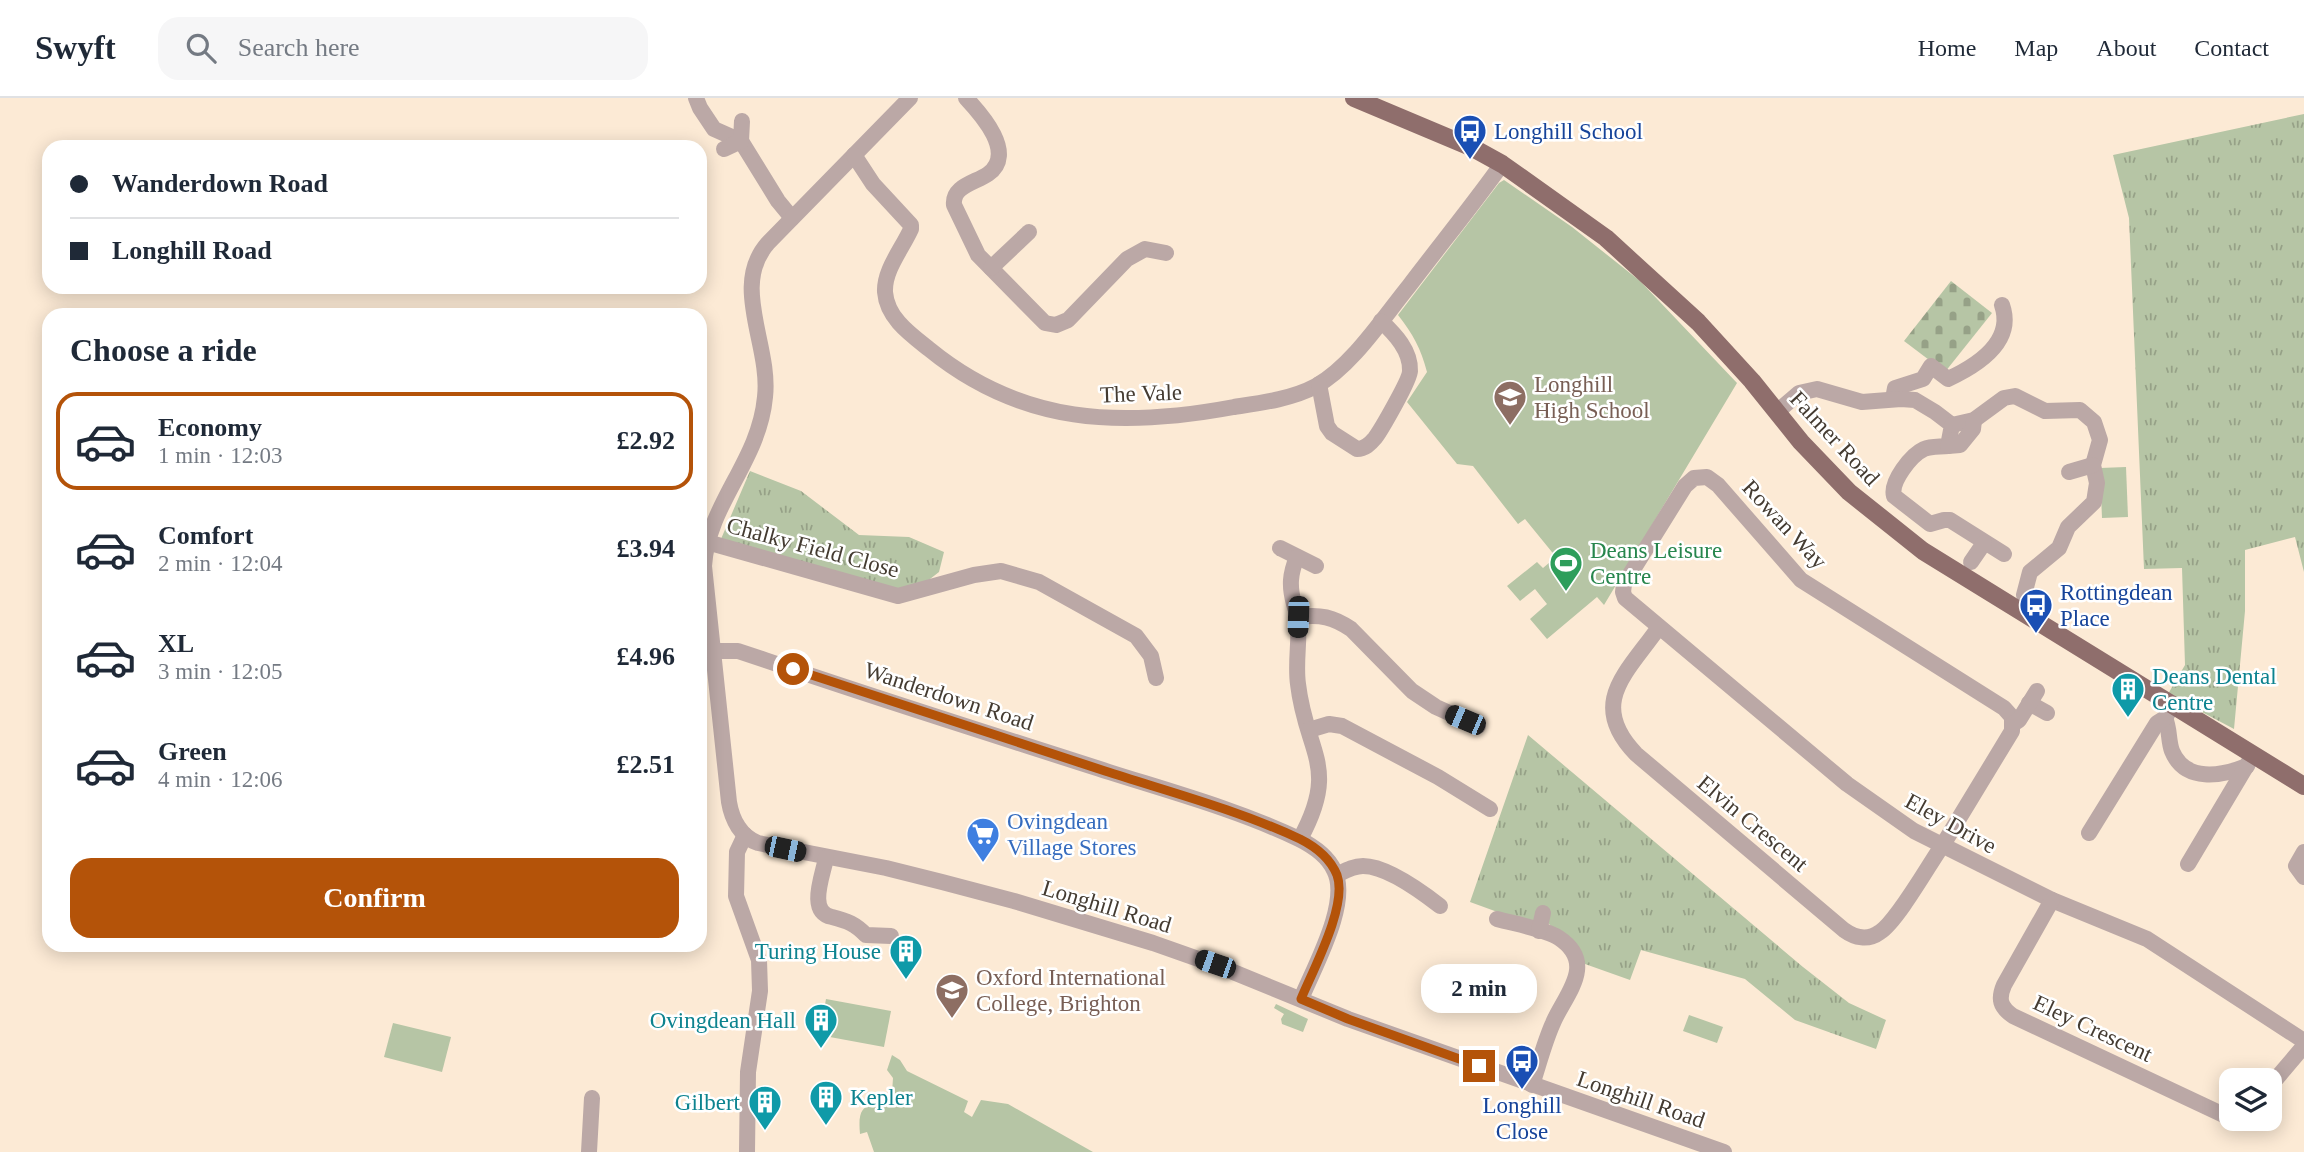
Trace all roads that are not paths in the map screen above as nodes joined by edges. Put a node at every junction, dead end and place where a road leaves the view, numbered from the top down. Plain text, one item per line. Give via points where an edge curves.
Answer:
1 (696, 98) edge
2 (910, 98) edge
3 (966, 98) edge
4 (1354, 98) edge
5 (742, 121) dead end
6 (741, 141) junction
7 (724, 149) dead end
8 (854, 155) junction
9 (1502, 164) junction
10 (792, 218) junction
11 (1029, 232) dead end
12 (1166, 253) dead end
13 (991, 268) junction
14 (2002, 305) dead end
15 (1381, 321) junction
16 (1319, 384) junction
17 (1893, 399) junction
18 (1777, 412) junction
19 (1974, 420) junction
20 (1952, 425) junction
21 (1948, 446) junction
22 (2092, 465) junction
23 (2069, 472) dead end
24 (707, 542) joint
25 (1984, 543) junction
26 (1280, 548) dead end
27 (2004, 554) dead end
28 (1297, 557) junction
29 (1971, 562) dead end
30 (1316, 566) dead end
31 (1625, 582) joint
32 (2024, 595) dead end
33 (707, 602) edge
34 (1298, 617) junction
35 (1659, 627) junction
36 (711, 651) junction
37 (1156, 678) dead end
38 (2168, 712) junction
39 (2047, 713) dead end
40 (1472, 717) dead end
41 (2013, 724) junction
42 (1309, 730) junction
43 (2250, 760) junction
44 (2304, 786) edge
45 (1490, 809) dead end
46 (2090, 833) dead end
47 (745, 835) junction
48 (1300, 839) junction
49 (1941, 847) junction
50 (2304, 852) edge
51 (826, 858) junction
52 (2188, 864) dead end
53 (1337, 874) junction
54 (2304, 877) edge
55 (2052, 901) junction
56 (1440, 906) dead end
57 (1543, 914) dead end
58 (1497, 919) dead end
59 (1539, 931) junction
60 (891, 936) dead end
61 (1301, 999) junction
62 (2304, 1041) edge
63 (2304, 1046) edge
64 (2282, 1072) edge
65 (1532, 1085) junction
66 (592, 1098) dead end
67 (2219, 1113) edge
68 (589, 1152) edge
69 (747, 1152) edge
70 (1724, 1152) edge

1 - 6 street via 714,129
2 - 8 street
3 - 13 street via 995,138 998,159 989,174 956,192 953,199 978,256
4 - 9 main road, Falmer Road
5 - 6 street
6 - 7 street
6 - 10 street
8 - 10 street
8 - 16 street, The Vale via 873,184 911,225 887,276 890,311 943,361 987,387 1064,414 1141,419 1244,406
9 - 15 street, The Vale
9 - 18 main road, Falmer Road via 1606,238 1668,293
10 - 24 street via 763,248 752,273 750,295 764,356 765,399 754,444
11 - 13 street
12 - 13 street via 1145,249 1127,259 1068,320 1056,325 1045,323
14 - 17 street via 2002,329 1982,360 1948,379 1926,362 1923,379 1897,386
15 - 16 street, The Vale
15 - 16 street via 1403,346 1410,372 1376,437 1363,449 1329,429
17 - 18 street via 1852,401 1817,389 1802,391
17 - 20 street via 1915,400
18 - 38 main road, Falmer Road via 1827,471 1897,533
19 - 20 street
19 - 21 street via 1973,429 1960,445
19 - 22 street via 2009,396 2021,397 2045,411 2080,410 2098,430 2100,447
20 - 21 street
21 - 25 street via 1918,453 1895,482 1893,495 1930,524 1950,520
22 - 23 street
22 - 32 street via 2097,492 2093,505 2068,527 2059,548 2030,572
24 - 37 street, Chalky Field Close via 898,596 1001,571 1039,582 1136,636 1151,656
25 - 27 street
25 - 29 street
26 - 28 street
28 - 30 street
28 - 34 street via 1290,582
31 - 35 street, Eley Drive via 1625,598
31 - 41 street, Rowan Way via 1689,481 1707,477 1801,580 2004,708
33 - 36 street
34 - 40 street via 1321,615 1340,622 1412,691 1436,707
34 - 42 street via 1297,681
35 - 49 street, Eley Drive via 1847,784
35 - 49 street, Elvin Crescent via 1616,691 1613,715 1619,735 1844,930 1861,937 1882,930
36 - 47 street via 729,802
36 - 48 street, Wanderdown Road via 738,651 1175,785
38 - 43 main road, Falmer Road
38 - 43 street via 2173,752 2190,770 2216,775
38 - 46 street
39 - 41 street via 2033,697
41 - 49 street
42 - 45 street via 1329,724 1342,726 1466,784
42 - 48 street via 1320,781 1316,804
43 - 44 main road, Falmer Road
43 - 52 street
47 - 51 street, Longhill Road via 758,843
47 - 69 street via 737,852 736,896 759,960 760,990 748,1072
48 - 53 street, Wanderdown Road via 1321,852
49 - 55 street, Eley Drive
50 - 54 street via 2296,866
51 - 60 street via 819,908 850,922 864,941
51 - 61 street, Longhill Road via 886,868 1061,915 1222,967
53 - 56 street via 1359,866 1377,868
53 - 61 street via 1338,908
55 - 62 street, Eley Drive via 2147,939
55 - 67 street, Eley Crescent via 2004,985 2000,999 2004,1009
57 - 59 street
58 - 59 street
59 - 65 street via 1556,936 1570,949 1577,976 1553,1022
61 - 65 street, Longhill Road
63 - 64 street
65 - 70 street, Longhill Road
66 - 68 street

